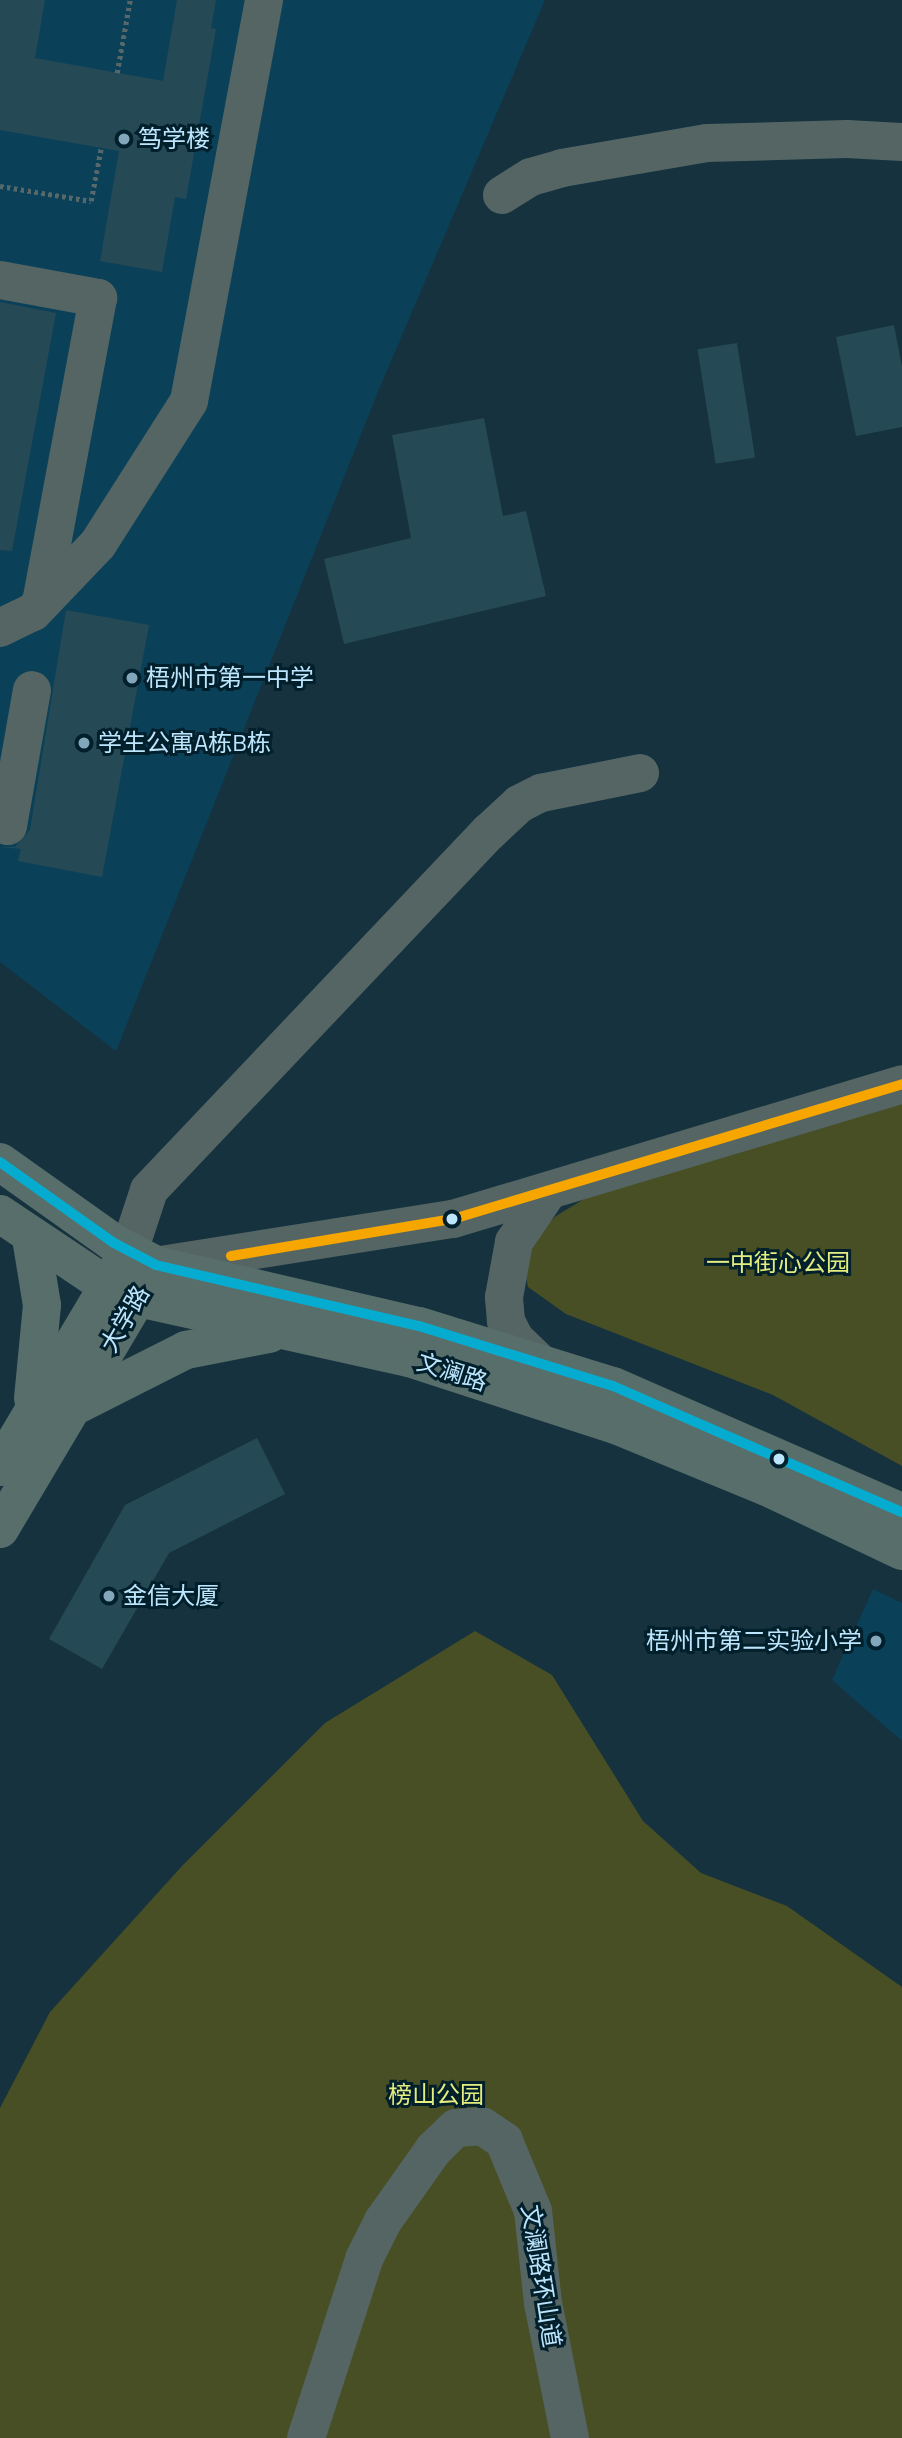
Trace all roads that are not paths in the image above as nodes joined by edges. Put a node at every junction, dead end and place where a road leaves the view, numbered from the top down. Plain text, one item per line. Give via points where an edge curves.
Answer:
1 (264, 0) edge
2 (902, 142) edge
3 (502, 195) dead end
4 (0, 280) edge
5 (41, 604) junction
6 (0, 628) edge
7 (32, 690) dead end
8 (640, 773) dead end
9 (0, 824) edge
10 (902, 1084) edge
11 (0, 1162) edge
12 (547, 1193) junction
13 (0, 1213) edge
14 (31, 1238) junction
15 (133, 1274) junction
16 (292, 1331) junction
17 (542, 1365) junction
18 (73, 1407) junction
19 (32, 1414) junction
20 (0, 1467) edge
21 (902, 1512) edge
22 (0, 1529) edge
23 (902, 1550) edge
24 (306, 2438) edge
25 (569, 2438) edge

1 - 5 street via 189,401 98,544
2 - 3 street via 847,139 707,144 562,169 531,177
4 - 5 street via 98,298
5 - 6 street
7 - 9 street via 8,826
8 - 15 street via 541,793 519,804 489,832 149,1189
10 - 12 street, 大学路
11 - 15 main road, 文澜路
12 - 15 street, 大学路 via 453,1219
12 - 17 street via 514,1242 504,1297 506,1321 515,1339
13 - 14 main road, 文澜路
14 - 15 main road, 文澜路
14 - 19 main road via 42,1305
15 - 16 main road, 文澜路
15 - 17 main road, 文澜路 via 419,1326
15 - 18 main road, 大学路
15 - 19 main road, 大学路
16 - 18 main road via 187,1350
16 - 23 main road, 文澜路 via 409,1358 618,1426 767,1487
17 - 21 main road, 文澜路 via 613,1387
18 - 22 main road, 大学路
19 - 20 main road, 大学路
24 - 25 street, 文澜路环山道 via 364,2259 383,2221 456,2128 482,2126 504,2141 533,2211 543,2303

